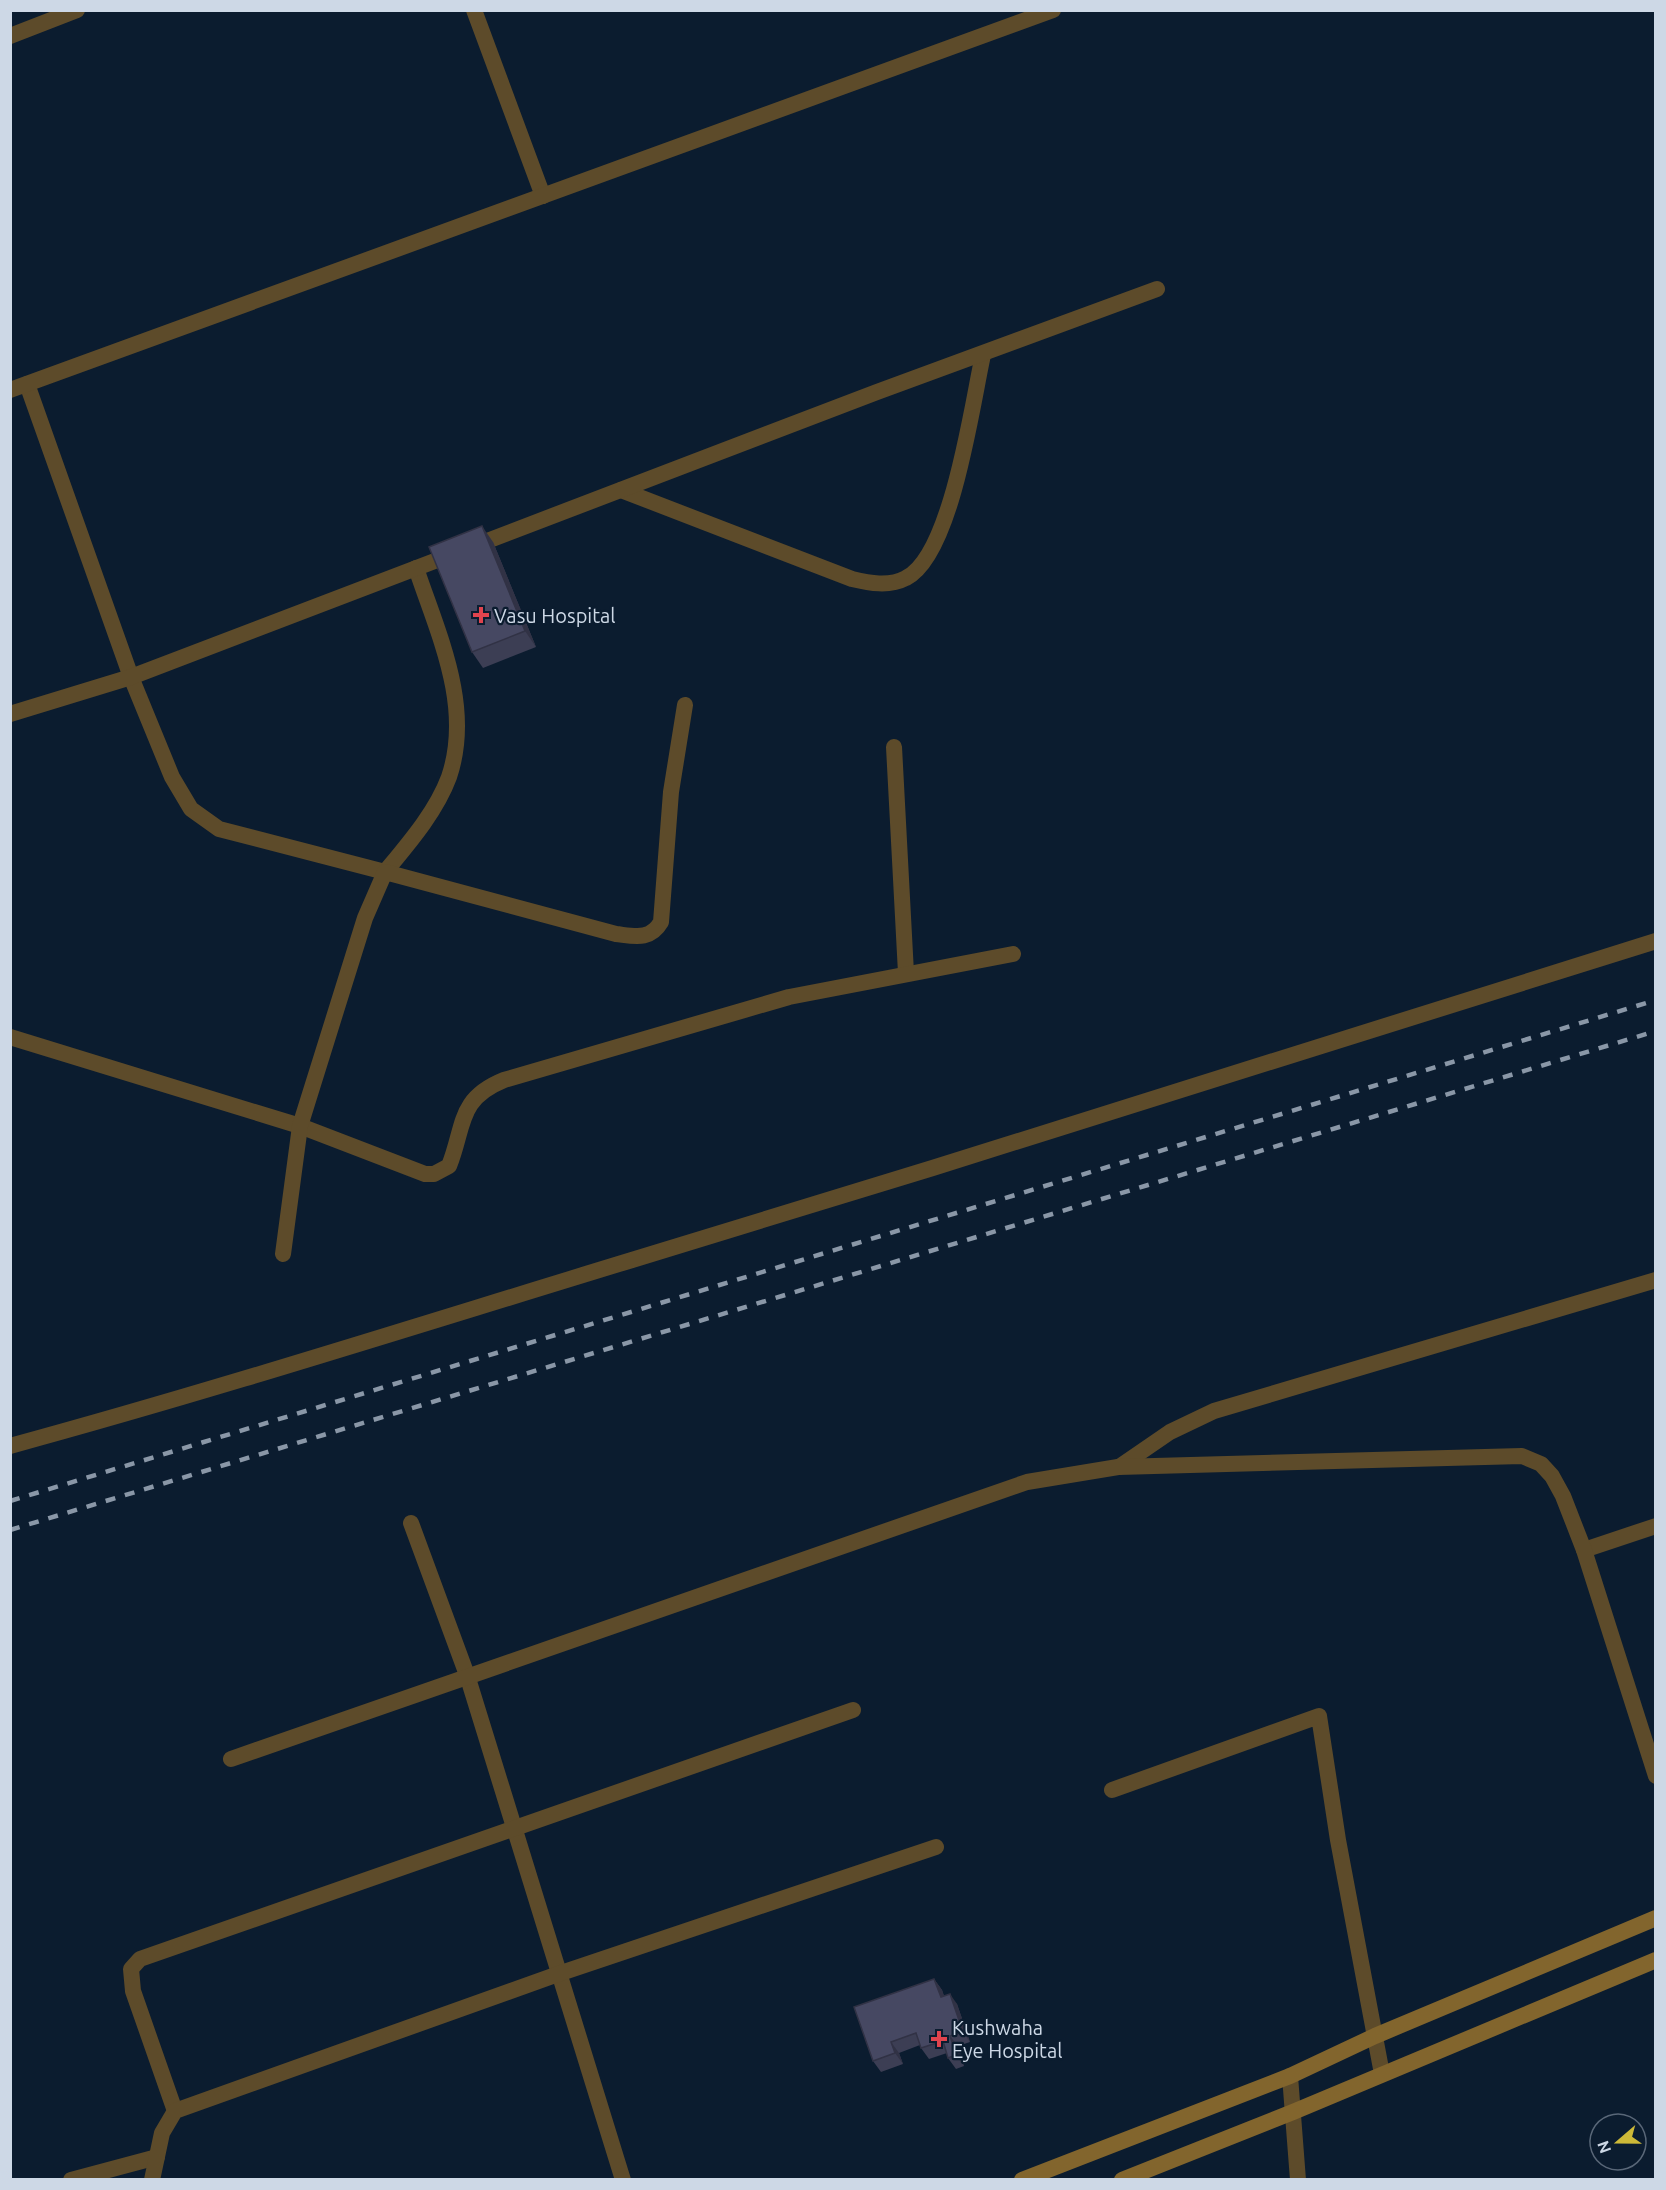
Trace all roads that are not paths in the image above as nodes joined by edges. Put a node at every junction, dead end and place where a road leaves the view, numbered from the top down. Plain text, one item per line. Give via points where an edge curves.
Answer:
1 (77, 10) edge
2 (474, 10) edge
3 (1053, 10) edge
4 (10, 36) edge
5 (543, 196) junction
6 (1157, 289) dead end
7 (983, 354) junction
8 (27, 384) junction
9 (10, 390) edge
10 (621, 490) junction
11 (416, 568) junction
12 (131, 677) junction
13 (685, 705) dead end
14 (10, 714) edge
15 (894, 747) dead end
16 (385, 872) junction
17 (1656, 941) edge
18 (1013, 954) dead end
19 (906, 973) junction
20 (10, 1037) edge
21 (300, 1126) junction
22 (284, 1254) dead end
23 (1656, 1280) edge
24 (10, 1446) edge
25 (1118, 1467) junction
26 (411, 1523) dead end
27 (1656, 1526) edge
28 (1584, 1550) junction
29 (467, 1675) junction
30 (853, 1710) dead end
31 (231, 1759) dead end
32 (1656, 1776) edge
33 (1112, 1790) dead end
34 (515, 1828) junction
35 (936, 1847) dead end
36 (1656, 1918) edge
37 (1656, 1960) edge
38 (561, 1973) junction
39 (1375, 2036) junction
40 (1382, 2074) junction
41 (1290, 2076) junction
42 (175, 2111) junction
43 (1293, 2112) junction
44 (157, 2157) junction
45 (94, 2177) edge
46 (71, 2180) edge
47 (152, 2180) edge
48 (623, 2180) edge
49 (1022, 2180) edge
50 (1122, 2180) edge
51 (1298, 2180) edge

1 - 4 street
2 - 5 street
3 - 5 street
5 - 8 street
6 - 7 street
7 - 10 street
7 - 10 street via 947,517 931,551 907,578 872,584 852,579
8 - 9 street
8 - 12 street
10 - 11 street
11 - 12 street
11 - 16 street via 452,677 456,741 449,777 436,803
12 - 14 street
12 - 16 street via 172,777 191,809 204,821 219,829
13 - 16 street via 671,792 661,922 656,931 644,937 616,934
15 - 19 street
16 - 21 street via 365,918
17 - 24 street via 722,1233 129,1414
18 - 19 street
19 - 21 street via 789,997 490,1086 469,1104 449,1166 434,1174 424,1174
20 - 21 street
21 - 22 street
23 - 25 street via 1214,1411 1170,1432
25 - 28 street via 1522,1456 1541,1464 1552,1476
25 - 29 street via 1027,1482
26 - 29 street
27 - 28 street
28 - 32 street
29 - 31 street
29 - 34 street
30 - 34 street
33 - 39 street via 1319,1716
34 - 38 street
34 - 42 street via 135,1963 131,1969 133,1991
35 - 38 street
36 - 39 main road
37 - 40 main road
38 - 42 street
38 - 48 street
39 - 40 street
39 - 41 main road
40 - 43 main road
41 - 43 street
41 - 49 main road
42 - 44 street via 162,2133
43 - 50 main road
43 - 51 street
44 - 45 street
44 - 47 street
45 - 46 street

